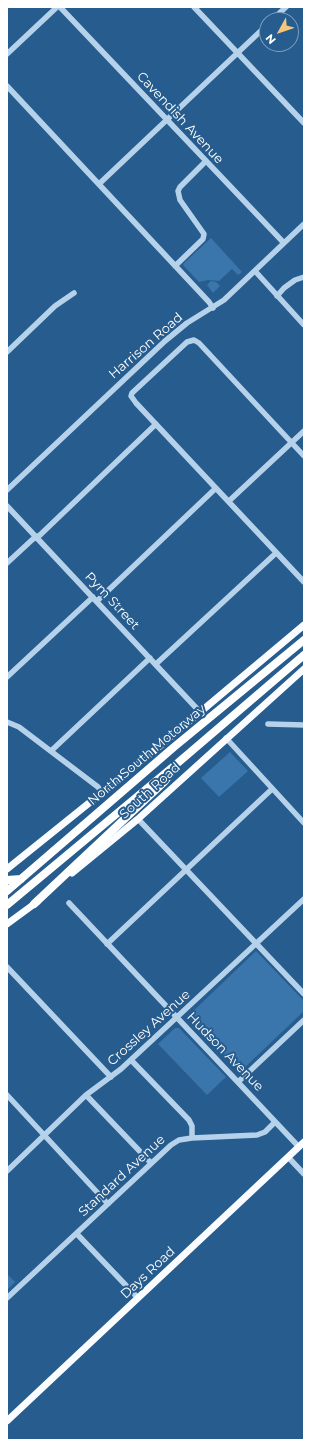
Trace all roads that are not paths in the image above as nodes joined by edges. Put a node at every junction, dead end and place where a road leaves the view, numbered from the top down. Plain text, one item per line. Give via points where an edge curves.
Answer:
1 (59, 7) edge
2 (194, 7) edge
3 (259, 32) edge
4 (237, 53) junction
5 (7, 54) edge
6 (7, 86) edge
7 (166, 120) junction
8 (304, 123) edge
9 (206, 162) junction
10 (99, 184) junction
11 (304, 224) edge
12 (284, 243) junction
13 (175, 266) junction
14 (255, 270) junction
15 (304, 277) edge
16 (74, 293) dead end
17 (277, 296) junction
18 (213, 308) junction
19 (304, 325) edge
20 (7, 352) edge
21 (156, 424) junction
22 (304, 431) edge
23 (292, 443) junction
24 (304, 456) edge
25 (216, 488) junction
26 (7, 490) edge
27 (229, 501) junction
28 (7, 506) edge
29 (36, 537) junction
30 (276, 553) junction
31 (7, 563) edge
32 (304, 582) edge
33 (95, 599) junction
34 (304, 625) edge
35 (304, 640) edge
36 (304, 655) edge
37 (150, 658) junction
38 (156, 664) junction
39 (304, 669) edge
40 (7, 677) edge
41 (200, 712) junction
42 (7, 722) edge
43 (268, 724) dead end
44 (304, 725) edge
45 (226, 738) junction
46 (51, 751) junction
47 (180, 761) junction
48 (272, 789) junction
49 (102, 792) junction
50 (138, 819) junction
51 (304, 823) edge
52 (7, 869) edge
53 (186, 870) junction
54 (21, 879) junction
55 (7, 880) edge
56 (7, 891) edge
57 (304, 899) edge
58 (69, 903) dead end
59 (34, 904) junction
60 (7, 905) edge
61 (7, 924) edge
62 (107, 944) junction
63 (256, 944) junction
64 (7, 967) edge
65 (304, 994) edge
66 (177, 1018) junction
67 (304, 1020) edge
68 (132, 1060) junction
69 (111, 1076) junction
70 (238, 1082) junction
71 (7, 1095) edge
72 (86, 1096) junction
73 (276, 1122) junction
74 (44, 1135) junction
75 (192, 1138) junction
76 (302, 1144) edge
77 (288, 1157) junction
78 (151, 1163) junction
79 (7, 1170) edge
80 (304, 1174) edge
81 (108, 1204) junction
82 (77, 1234) junction
83 (7, 1298) edge
84 (138, 1298) junction
85 (7, 1421) edge

1 - 5 street
1 - 7 street, Cavendish Avenue
2 - 4 street
3 - 4 street
4 - 7 street
4 - 8 street
6 - 10 street
7 - 9 street, Cavendish Avenue
7 - 10 street
9 - 12 street, Cavendish Avenue
9 - 13 street via 178,191 180,200 201,227 203,239
10 - 13 street
11 - 12 street, Harrison Road
12 - 14 street, Harrison Road
13 - 18 street
14 - 17 street
14 - 18 street, Harrison Road
15 - 17 street via 295,280
16 - 20 street via 55,306
17 - 19 street
18 - 26 street, Harrison Road via 187,323 165,341
21 - 23 street via 136,404 132,393 187,342 194,340
21 - 25 street
21 - 29 street
22 - 23 street
23 - 24 street
23 - 27 street
25 - 27 street
25 - 33 street
27 - 30 street
28 - 29 street, Pym Street
29 - 31 street
29 - 33 street, Pym Street
30 - 32 street
30 - 38 street
33 - 37 street, Pym Street
33 - 40 street
34 - 41 main road, South Road
35 - 54 highway, North South Motorway via 174,747
36 - 47 highway, North South Motorway
37 - 38 street, Pym Street
37 - 46 street
38 - 41 street, Pym Street
39 - 45 main road, South Road
41 - 49 main road, South Road
42 - 46 street via 19,727
43 - 44 street
45 - 48 street
45 - 50 main road, South Road
46 - 49 street
47 - 59 highway via 165,781
47 - 60 highway, North South Motorway
48 - 51 street
48 - 53 street
49 - 52 main road, South Road
50 - 53 street
50 - 59 main road, South Road
53 - 62 street
53 - 63 street
54 - 55 highway
54 - 56 highway, North South Motorway
57 - 63 street, Crossley Avenue
58 - 62 street, Hudson Avenue
59 - 61 main road, South Road
62 - 66 street, Hudson Avenue
63 - 65 street
63 - 66 street, Crossley Avenue
64 - 69 street
66 - 68 street, Crossley Avenue
66 - 70 street, Hudson Avenue
67 - 70 street
68 - 69 street, Crossley Avenue
68 - 75 street via 189,1120
69 - 72 street, Crossley Avenue
70 - 73 street, Hudson Avenue
71 - 74 street
72 - 74 street, Crossley Avenue
72 - 78 street
73 - 75 street, Standard Avenue via 265,1132 257,1135
73 - 76 street, Hudson Avenue
74 - 79 street, Crossley Avenue
74 - 81 street
75 - 78 street, Standard Avenue via 179,1140
76 - 77 main road, Days Road
77 - 80 street
77 - 84 main road, Days Road
78 - 81 street, Standard Avenue
81 - 82 street, Standard Avenue
82 - 83 street, Standard Avenue
82 - 84 street
84 - 85 main road, Days Road

